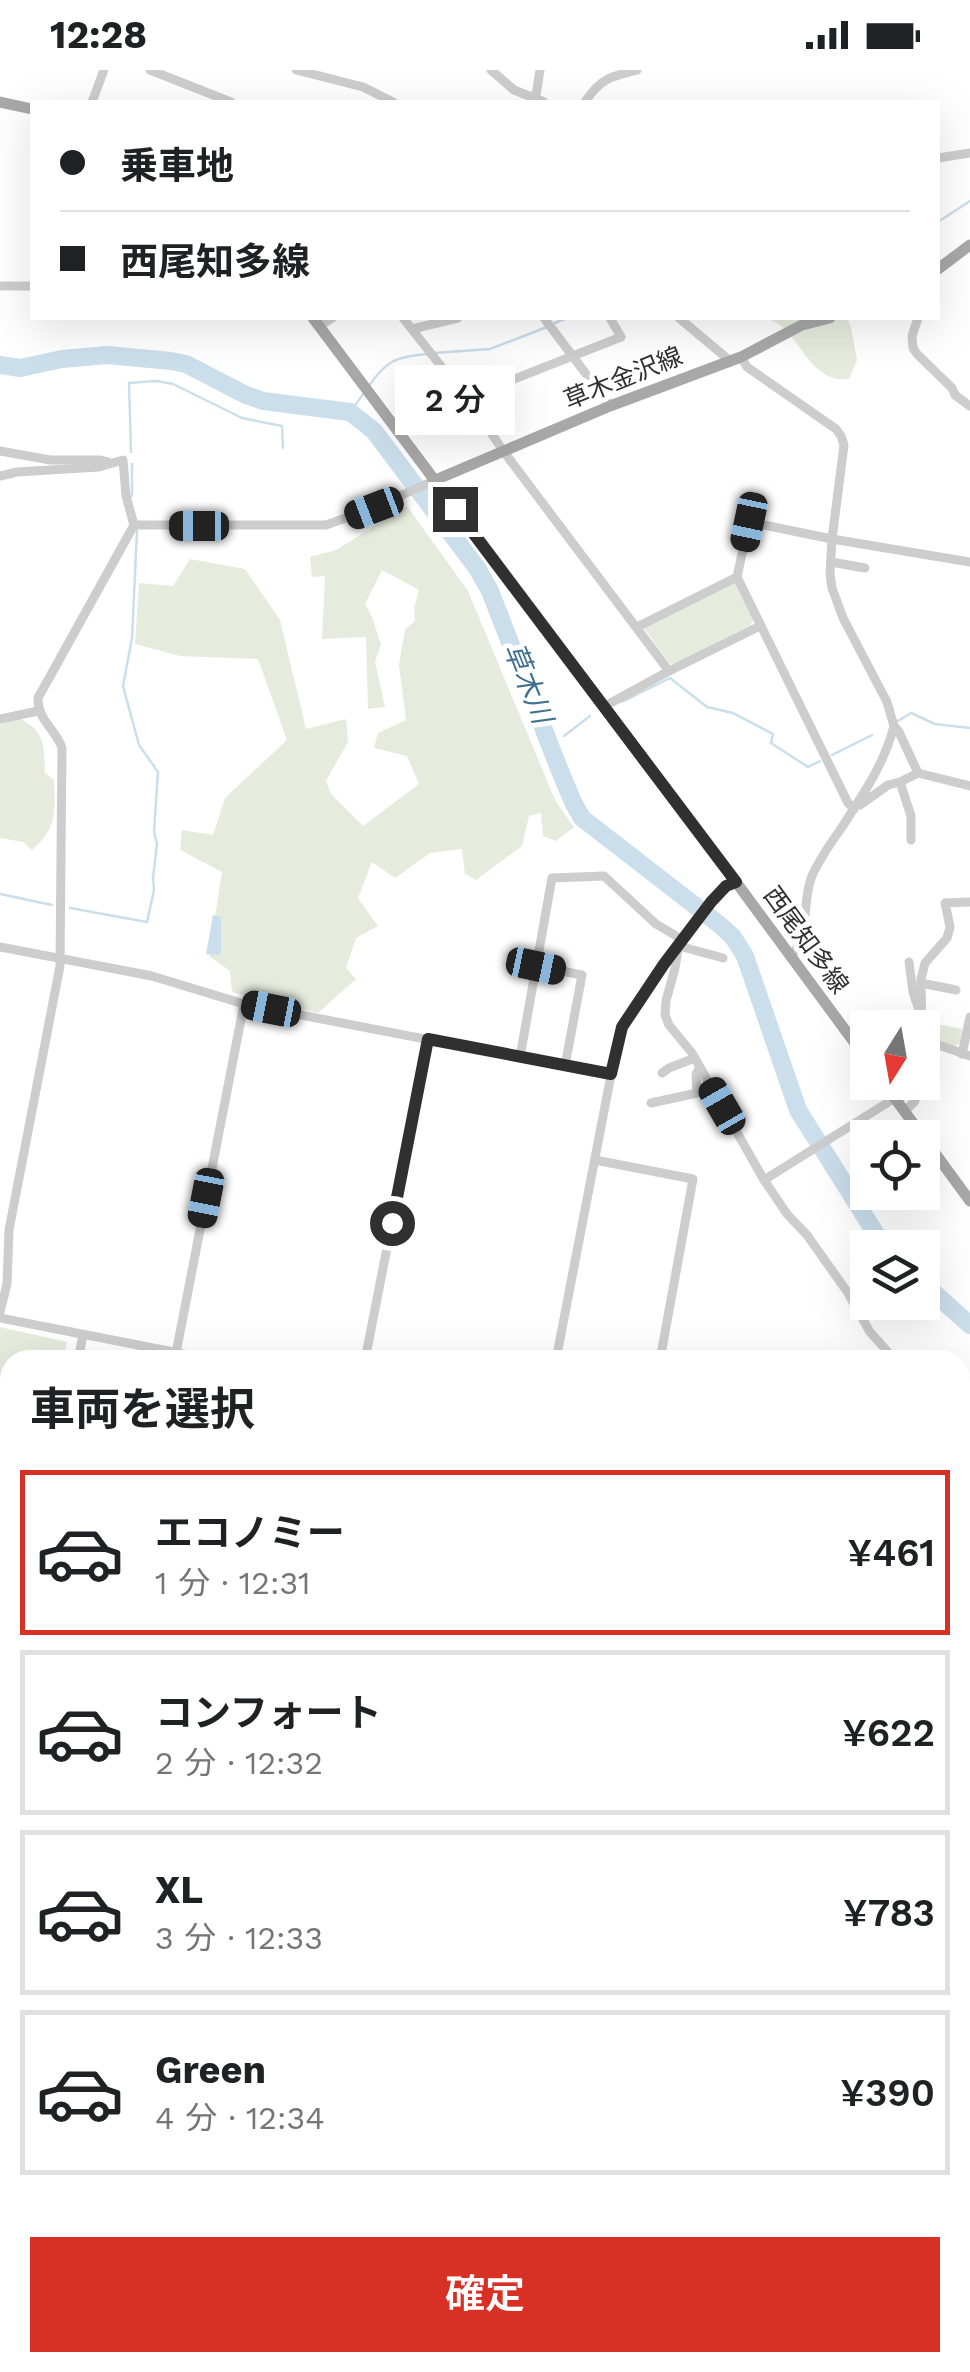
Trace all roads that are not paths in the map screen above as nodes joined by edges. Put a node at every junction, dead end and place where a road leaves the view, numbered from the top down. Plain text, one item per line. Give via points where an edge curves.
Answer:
1 (104, 70) edge
2 (150, 70) edge
3 (180, 70) edge
4 (491, 70) edge
5 (540, 70) edge
6 (637, 70) edge
7 (301, 71) edge
8 (176, 81) junction
9 (93, 100) edge
10 (226, 100) edge
11 (389, 100) edge
12 (534, 100) edge
13 (538, 100) edge
14 (586, 100) edge
15 (0, 102) edge
16 (30, 109) edge
17 (970, 154) edge
18 (940, 158) edge
19 (968, 252) edge
20 (940, 267) edge
21 (0, 286) edge
22 (30, 286) edge
23 (404, 320) edge
24 (450, 320) edge
25 (546, 320) edge
26 (611, 320) edge
27 (682, 320) edge
28 (823, 320) edge
29 (917, 320) edge
30 (316, 322) edge
31 (412, 330) junction
32 (573, 357) junction
33 (735, 358) junction
34 (466, 398) junction
35 (610, 406) junction
36 (970, 406) edge
37 (0, 451) edge
38 (504, 452) junction
39 (110, 462) junction
40 (0, 476) edge
41 (428, 482) junction
42 (134, 525) junction
43 (832, 539) junction
44 (832, 562) junction
45 (970, 562) edge
46 (864, 568) dead end
47 (737, 577) junction
48 (760, 626) junction
49 (637, 627) junction
50 (668, 671) junction
51 (606, 706) junction
52 (38, 711) junction
53 (0, 719) edge
54 (894, 726) junction
55 (918, 773) junction
56 (900, 782) junction
57 (970, 786) edge
58 (855, 806) junction
59 (912, 840) dead end
60 (736, 882) junction
61 (969, 898) edge
62 (680, 944) junction
63 (0, 947) edge
64 (790, 957) junction
65 (723, 958) dead end
66 (60, 959) junction
67 (909, 962) dead end
68 (536, 966) junction
69 (921, 983) junction
70 (956, 990) dead end
71 (244, 1004) junction
72 (920, 1010) edge
73 (923, 1010) edge
74 (970, 1017) edge
75 (850, 1037) edge
76 (428, 1039) junction
77 (940, 1044) edge
78 (966, 1055) edge
79 (520, 1057) junction
80 (697, 1063) junction
81 (565, 1066) junction
82 (662, 1073) dead end
83 (611, 1074) junction
84 (892, 1100) edge
85 (896, 1100) edge
86 (915, 1100) edge
87 (652, 1103) dead end
88 (904, 1112) junction
89 (595, 1160) junction
90 (764, 1180) junction
91 (969, 1197) edge
92 (0, 1315) edge
93 (83, 1335) junction
94 (80, 1350) edge
95 (160, 1350) edge
96 (177, 1350) edge
97 (367, 1350) edge
98 (558, 1350) edge
99 (662, 1350) edge
100 (886, 1350) edge

1 - 9 street
2 - 8 street
3 - 8 street
4 - 12 street
5 - 13 street
6 - 14 street via 609,77
7 - 11 street
8 - 10 street
15 - 16 main road
17 - 18 street
19 - 20 main road
21 - 22 street
23 - 31 street
24 - 31 street
25 - 32 street
26 - 32 street via 621,337
27 - 33 street
28 - 33 main road, 草木金沢線
29 - 36 street via 912,336 917,354
30 - 41 main road, 西尾知多線
31 - 34 street
32 - 34 street
32 - 35 street
33 - 35 main road, 草木金沢線
33 - 43 street via 841,436
34 - 38 street
35 - 38 main road, 草木金沢線
37 - 39 street
38 - 41 main road, 草木金沢線
38 - 49 street
39 - 40 street
39 - 42 street via 123,460
41 - 42 street via 326,525
41 - 51 main road, 西尾知多線
42 - 52 street via 40,691
43 - 44 street
43 - 45 street
43 - 47 street via 749,522
44 - 46 street
44 - 54 street via 840,613
47 - 48 street
47 - 49 street
48 - 50 street
48 - 58 street via 848,804
49 - 50 street
50 - 51 street
51 - 60 main road, 西尾知多線
52 - 53 street
52 - 66 street via 62,748
54 - 55 street
54 - 58 street via 883,760
55 - 56 street
55 - 57 street
56 - 58 street
56 - 59 street
58 - 64 street via 814,871 802,936
60 - 62 street via 711,902
60 - 64 main road, 西尾知多線
61 - 69 street via 945,903 947,938 925,963
62 - 65 street
62 - 68 street via 604,876 552,878
62 - 80 street via 666,1015
62 - 83 street via 622,1027
63 - 66 street
64 - 75 main road, 西尾知多線
66 - 71 street via 152,976
66 - 92 street via 8,1230
67 - 72 street
68 - 79 street
68 - 81 street via 582,975
69 - 70 street
69 - 73 street
71 - 76 street
71 - 96 street
74 - 78 street
76 - 79 street
76 - 97 street
77 - 78 street
79 - 81 street
80 - 82 street
80 - 87 street via 697,1093
80 - 90 street
81 - 83 street
83 - 89 street
84 - 90 street
85 - 88 main road
86 - 88 street
88 - 91 main road
89 - 98 street
89 - 99 street via 694,1179
90 - 100 street
92 - 93 street
93 - 94 street
93 - 95 street

